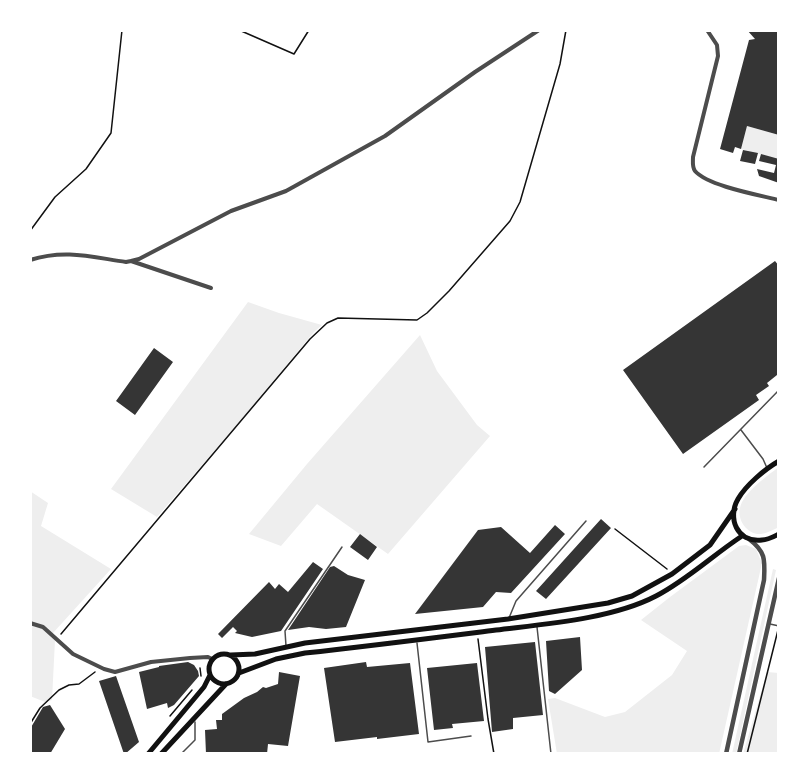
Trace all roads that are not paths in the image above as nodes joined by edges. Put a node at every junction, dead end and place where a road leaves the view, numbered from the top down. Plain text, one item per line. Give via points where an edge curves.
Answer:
1 (539, 30) edge
2 (707, 30) edge
3 (779, 200) edge
4 (30, 260) edge
5 (131, 261) junction
6 (211, 288) dead end
7 (779, 390) edge
8 (740, 430) junction
9 (779, 456) edge
10 (777, 462) edge
11 (704, 467) dead end
12 (767, 469) junction
13 (735, 509) junction
14 (586, 521) dead end
15 (779, 534) edge
16 (742, 536) junction
17 (749, 539) junction
18 (342, 547) dead end
19 (779, 578) edge
20 (508, 619) junction
21 (30, 623) edge
22 (769, 624) junction
23 (537, 625) junction
24 (779, 626) edge
25 (416, 640) junction
26 (286, 647) junction
27 (231, 655) junction
28 (212, 659) junction
29 (239, 673) junction
30 (210, 675) junction
31 (226, 684) junction
32 (195, 716) junction
33 (471, 736) dead end
34 (148, 754) edge
35 (161, 754) edge
36 (181, 754) edge
37 (551, 754) edge
38 (726, 754) edge
39 (739, 754) edge

1 - 5 street via 385,136 286,191 231,211
2 - 3 street via 717,45 718,56 693,157 695,171 709,181
4 - 5 street via 66,253
5 - 6 street
7 - 8 lane
8 - 11 lane
8 - 12 lane
9 - 10 street
10 - 12 main road
12 - 13 main road via 738,498
13 - 16 main road via 735,527
13 - 20 main road via 710,545 672,574 632,596
14 - 20 lane via 516,601
15 - 17 main road via 759,541
16 - 17 main road
16 - 23 main road via 656,596 622,610
17 - 38 street via 762,551 764,580
18 - 26 lane via 285,630
19 - 22 street
20 - 26 main road
21 - 28 street via 43,627 73,654 115,672 151,662
22 - 24 lane
22 - 39 street
23 - 25 main road
23 - 37 lane
25 - 29 main road via 305,653
25 - 33 lane via 428,742
26 - 27 main road
27 - 28 main road via 221,654
27 - 29 main road via 239,664
28 - 30 main road
29 - 31 main road
30 - 31 main road via 216,682
30 - 34 main road
31 - 32 main road
32 - 35 main road
32 - 36 lane via 195,740

